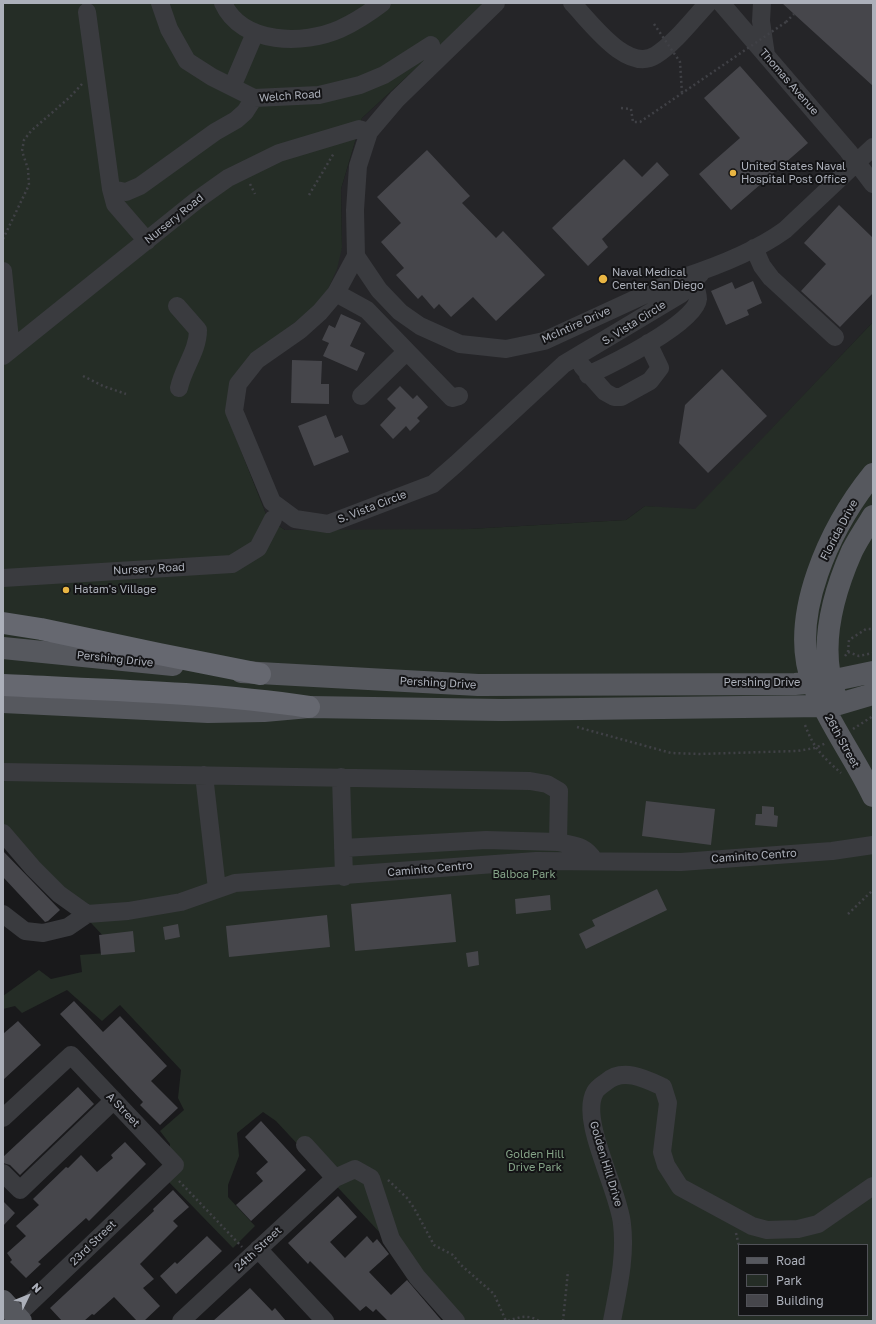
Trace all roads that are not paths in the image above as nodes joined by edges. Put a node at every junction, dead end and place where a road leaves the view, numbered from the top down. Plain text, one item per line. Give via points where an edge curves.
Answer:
1 (160, 3) edge
2 (223, 3) edge
3 (382, 3) edge
4 (496, 3) edge
5 (572, 3) edge
6 (708, 3) edge
7 (721, 3) edge
8 (762, 3) edge
9 (87, 12) dead end
10 (255, 33) junction
11 (431, 45) dead end
12 (766, 55) junction
13 (232, 87) junction
14 (254, 98) junction
15 (369, 132) junction
16 (873, 146) edge
17 (856, 163) junction
18 (873, 184) edge
19 (111, 189) junction
20 (147, 241) junction
21 (754, 248) junction
22 (356, 256) junction
23 (3, 271) edge
24 (698, 276) junction
25 (336, 293) junction
26 (177, 306) dead end
27 (834, 337) dead end
28 (648, 343) junction
29 (7, 352) edge
30 (406, 352) junction
31 (576, 357) junction
32 (588, 375) junction
33 (178, 388) dead end
34 (361, 396) dead end
35 (459, 396) dead end
36 (873, 474) edge
37 (873, 516) edge
38 (274, 519) dead end
39 (3, 578) edge
40 (3, 623) edge
41 (3, 648) edge
42 (873, 672) edge
43 (260, 674) junction
44 (3, 677) edge
45 (822, 682) junction
46 (3, 685) edge
47 (116, 690) junction
48 (873, 694) edge
49 (3, 702) edge
50 (831, 705) junction
51 (309, 708) junction
52 (3, 772) edge
53 (873, 774) edge
54 (204, 775) junction
55 (341, 778) junction
56 (873, 796) edge
57 (3, 833) edge
58 (558, 842) junction
59 (873, 845) edge
60 (344, 848) junction
61 (594, 860) junction
62 (344, 876) junction
63 (218, 889) junction
64 (3, 913) edge
65 (87, 914) junction
66 (114, 1100) junction
67 (3, 1118) edge
68 (305, 1145) dead end
69 (172, 1167) joint
70 (3, 1172) edge
71 (335, 1178) junction
72 (873, 1186) edge
73 (254, 1253) junction
74 (13, 1315) edge
75 (181, 1321) edge
76 (325, 1321) edge
77 (456, 1321) edge
78 (612, 1321) edge

1 - 13 street, Welch Road via 169,29 187,61
2 - 10 street via 231,16
3 - 10 street via 340,29 312,37 282,38
4 - 15 street via 397,99
5 - 6 street via 616,48 625,55 637,58 648,58 663,50
7 - 12 street, Thomas Avenue
8 - 12 street via 761,21
9 - 19 street
10 - 13 street
11 - 14 street, Welch Road via 384,75 360,85 319,95
12 - 17 street, Thomas Avenue
13 - 14 street, Welch Road
14 - 19 street via 236,120 215,132 140,186 126,192
15 - 20 street, Nursery Road via 359,128 279,152 228,178
15 - 22 street via 358,166 355,210
16 - 17 street, McIntire Drive
17 - 18 street, Thomas Avenue
17 - 21 street, McIntire Drive via 785,230
19 - 20 street via 115,204
20 - 29 street, Nursery Road
21 - 24 street, McIntire Drive
21 - 27 street via 771,278
22 - 24 street, McIntire Drive via 379,290 400,312 420,326 460,344 506,349 544,341 681,278
22 - 25 street, S. Vista Circle
23 - 29 street
24 - 28 street via 698,298 695,307 674,327
24 - 31 street, S. Vista Circle via 681,294
25 - 30 street via 367,310
25 - 31 street, S. Vista Circle via 300,330 257,360 238,384 234,411 272,502 295,519 328,524 432,484 564,364
26 - 33 street via 198,330 198,342
28 - 32 street via 622,360
28 - 32 street via 660,368 650,381 621,397 614,397 605,392
30 - 34 street
30 - 35 street via 452,398
31 - 32 street
36 - 45 main road, Florida Drive via 830,542 811,596 806,628 807,663
37 - 45 main road, Florida Drive via 853,550 839,586 827,639
38 - 39 street, Nursery Road via 258,548 232,564
40 - 43 highway
41 - 43 main road, Pershing Drive
42 - 45 main road, Pershing Drive
43 - 45 main road, Pershing Drive via 478,685
44 - 47 highway
45 - 50 main road, Florida Drive
46 - 47 highway
47 - 51 highway via 244,699
48 - 50 main road
49 - 51 main road via 208,712
50 - 51 main road via 502,710
50 - 53 main road, 26th Street
50 - 56 main road, 26th Street
52 - 54 street
54 - 55 street
54 - 63 street
55 - 58 street via 530,781 547,784 559,791
55 - 60 street
57 - 65 street via 59,894
58 - 60 street via 486,840
58 - 61 street via 584,848
59 - 61 street, Caminito Centro via 832,851 681,862
60 - 62 street
61 - 62 street, Caminito Centro
62 - 63 street, Caminito Centro via 235,883
63 - 65 street, Caminito Centro via 181,902 128,911
64 - 65 street via 25,931 43,933 68,927
66 - 67 street, A Street via 71,1055
66 - 69 street, A Street
66 - 70 street via 20,1190
68 - 71 street
69 - 74 street, 23rd Street
71 - 73 street, 24th Street
71 - 77 street, 24th Street via 355,1169 371,1178 392,1239 417,1277
72 - 78 street, Golden Hill Drive via 818,1224 798,1229 767,1230 752,1226 680,1187 666,1166 662,1152 668,1103 663,1087 642,1077 624,1075 609,1079 595,1091 591,1107 592,1123 619,1204 622,1224 623,1265
73 - 75 street, 24th Street
73 - 76 street

